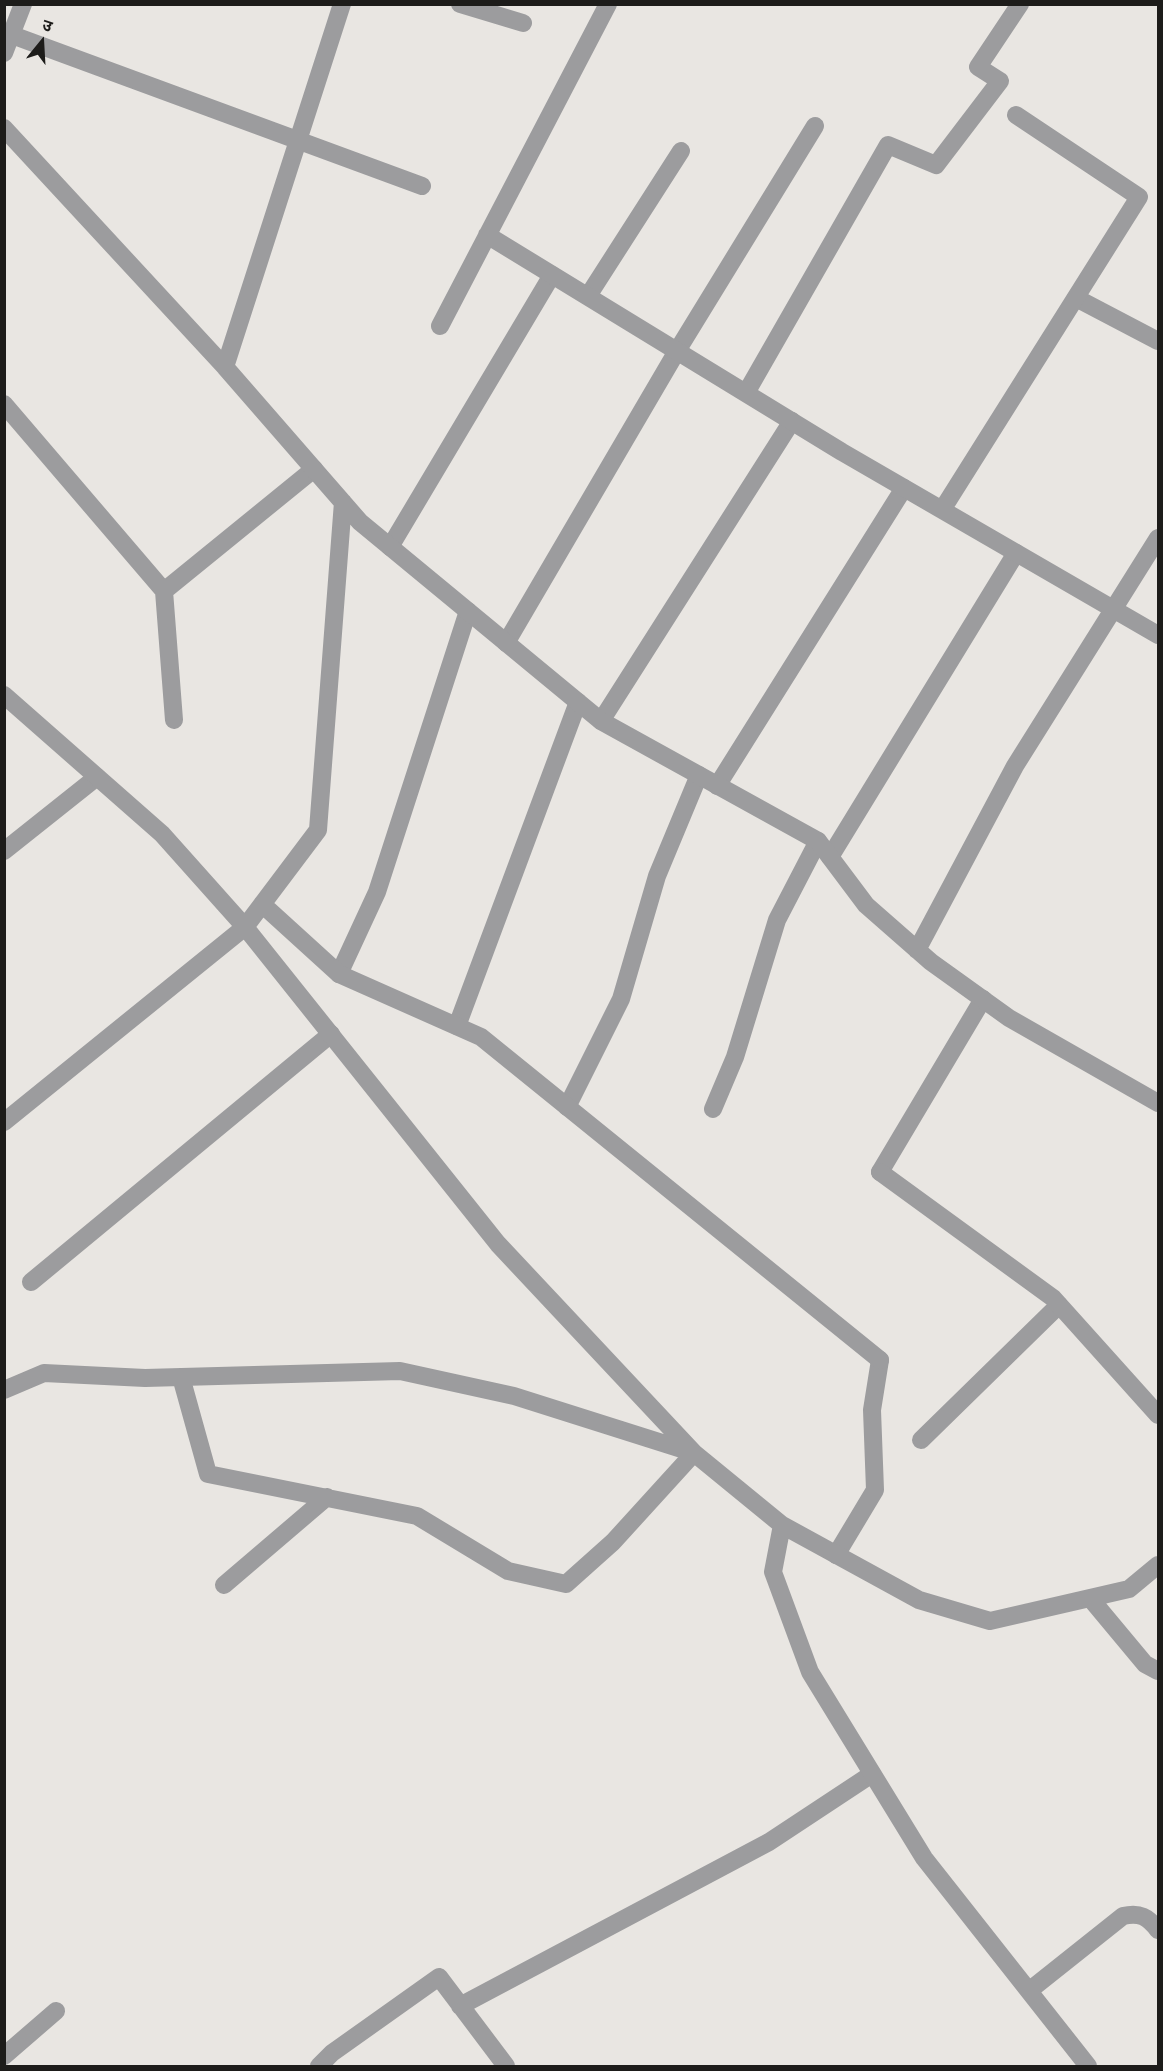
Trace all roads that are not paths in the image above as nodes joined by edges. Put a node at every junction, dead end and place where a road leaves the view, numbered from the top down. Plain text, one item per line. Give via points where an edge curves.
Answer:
1 (23, 4) edge
2 (342, 4) edge
3 (460, 4) edge
4 (608, 4) edge
5 (1020, 4) edge
6 (524, 23) dead end
7 (12, 35) junction
8 (4, 53) edge
9 (1016, 115) dead end
10 (815, 126) dead end
11 (5, 130) edge
12 (297, 142) junction
13 (681, 151) dead end
14 (422, 186) dead end
15 (487, 235) junction
16 (552, 275) junction
17 (588, 296) junction
18 (1076, 298) junction
19 (440, 326) dead end
20 (1158, 341) edge
21 (677, 351) junction
22 (225, 367) junction
23 (746, 393) junction
24 (4, 404) edge
25 (792, 421) junction
26 (314, 469) junction
27 (904, 488) junction
28 (343, 502) junction
29 (942, 510) junction
30 (1158, 538) edge
31 (390, 547) junction
32 (1016, 553) junction
33 (164, 591) junction
34 (1114, 609) junction
35 (468, 611) junction
36 (1158, 635) edge
37 (506, 643) junction
38 (4, 695) edge
39 (578, 702) junction
40 (174, 720) dead end
41 (601, 721) junction
42 (699, 775) junction
43 (97, 777) junction
44 (717, 786) junction
45 (818, 841) junction
46 (4, 851) edge
47 (830, 857) junction
48 (262, 904) junction
49 (245, 927) junction
50 (917, 950) junction
51 (339, 974) junction
52 (983, 999) junction
53 (457, 1026) junction
54 (331, 1034) junction
55 (1158, 1103) edge
56 (567, 1107) junction
57 (713, 1109) dead end
58 (4, 1122) edge
59 (31, 1282) dead end
60 (1059, 1305) junction
61 (181, 1377) junction
62 (4, 1390) edge
63 (1158, 1415) edge
64 (921, 1440) dead end
65 (694, 1453) junction
66 (327, 1497) junction
67 (782, 1525) junction
68 (836, 1555) junction
69 (1158, 1565) edge
70 (224, 1585) dead end
71 (1090, 1598) junction
72 (1158, 1671) edge
73 (872, 1774) junction
74 (1158, 1930) edge
75 (1030, 1990) junction
76 (460, 2006) junction
77 (56, 2011) dead end
78 (4, 2056) edge
79 (319, 2067) edge
80 (506, 2067) edge
81 (1088, 2067) edge

1 - 7 street
2 - 12 street
3 - 6 street
4 - 15 street
5 - 23 street via 978,67 1000,81 936,165 888,145
7 - 8 street
7 - 12 street
9 - 18 street via 1139,197
10 - 21 street
11 - 22 street
12 - 14 street
12 - 22 street
13 - 17 street
15 - 16 street
15 - 19 street
16 - 17 street
16 - 31 street
17 - 21 street
18 - 20 street
18 - 29 street
21 - 23 street
21 - 37 street
22 - 26 street
23 - 25 street
24 - 33 street
25 - 27 street
25 - 41 street
26 - 28 street
26 - 33 street
27 - 29 street
27 - 44 street
28 - 31 street
28 - 48 street via 318,830
29 - 32 street
30 - 34 street
31 - 35 street
32 - 34 street
32 - 47 street
33 - 40 street
34 - 36 street
34 - 50 street via 1015,766
35 - 37 street
35 - 51 street via 377,892
37 - 39 street
38 - 43 street
39 - 41 street
39 - 53 street
41 - 42 street
42 - 44 street
42 - 56 street via 657,876 621,999
43 - 46 street
43 - 49 street via 162,834
44 - 45 street
45 - 47 street
45 - 57 street via 777,920 735,1057
47 - 50 street via 866,905
48 - 49 street
48 - 51 street
49 - 54 street
49 - 58 street
50 - 52 street
51 - 53 street
52 - 55 street via 1009,1018
52 - 60 street via 880,1172
53 - 56 street via 481,1036
54 - 59 street
54 - 65 street via 498,1244
56 - 68 street via 880,1360 872,1410 875,1490
60 - 63 street
60 - 64 street
61 - 62 street via 44,1373
61 - 65 street via 400,1371 514,1396
61 - 66 street via 208,1474
65 - 66 street via 613,1542 566,1584 508,1571 417,1516
65 - 67 street
66 - 70 street
67 - 68 street
67 - 73 street via 773,1572 810,1672
68 - 71 street via 919,1600 990,1621
69 - 71 street via 1130,1589
71 - 72 street via 1145,1664
73 - 75 street via 924,1858
73 - 76 street via 769,1842
74 - 75 street via 1150,1919 1136,1913 1123,1916
75 - 81 street
76 - 79 street via 439,1977 332,2053
76 - 80 street
77 - 78 street

